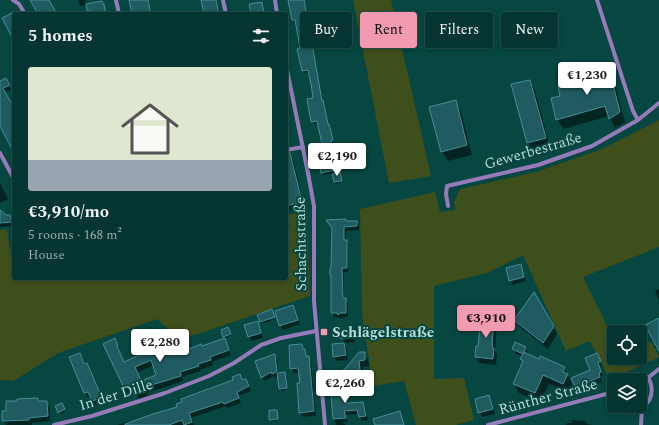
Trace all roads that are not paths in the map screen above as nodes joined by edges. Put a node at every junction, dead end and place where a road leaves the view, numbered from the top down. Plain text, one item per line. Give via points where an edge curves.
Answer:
1 (13, 0) edge
2 (116, 0) edge
3 (223, 0) edge
4 (275, 0) edge
5 (597, 0) edge
6 (24, 12) edge
7 (119, 12) edge
8 (226, 12) edge
9 (277, 12) edge
10 (288, 75) edge
11 (659, 103) edge
12 (638, 120) junction
13 (303, 147) junction
14 (288, 150) edge
15 (0, 154) edge
16 (12, 175) edge
17 (448, 206) dead end
18 (316, 331) junction
19 (659, 369) edge
20 (649, 377) joint
21 (656, 386) dead end
22 (607, 394) edge
23 (656, 397) dead end
24 (647, 405) edge
25 (641, 413) edge
26 (54, 425) edge
27 (325, 425) edge
28 (488, 425) edge
29 (641, 425) edge

1 - 6 street
2 - 7 street
3 - 8 street
4 - 9 street
5 - 12 street
10 - 13 street, Schachtstraße
11 - 12 street, Gewerbestraße
12 - 17 street, Gewerbestraße via 592,146 538,165 447,186
13 - 14 street
13 - 18 street, Schachtstraße via 314,206
15 - 16 street
18 - 26 street, In der Dille via 261,345 209,376 165,393
18 - 27 street, Schachtstraße
19 - 20 street
20 - 21 street
22 - 28 street, Rünther Straße
23 - 24 street
25 - 29 street

